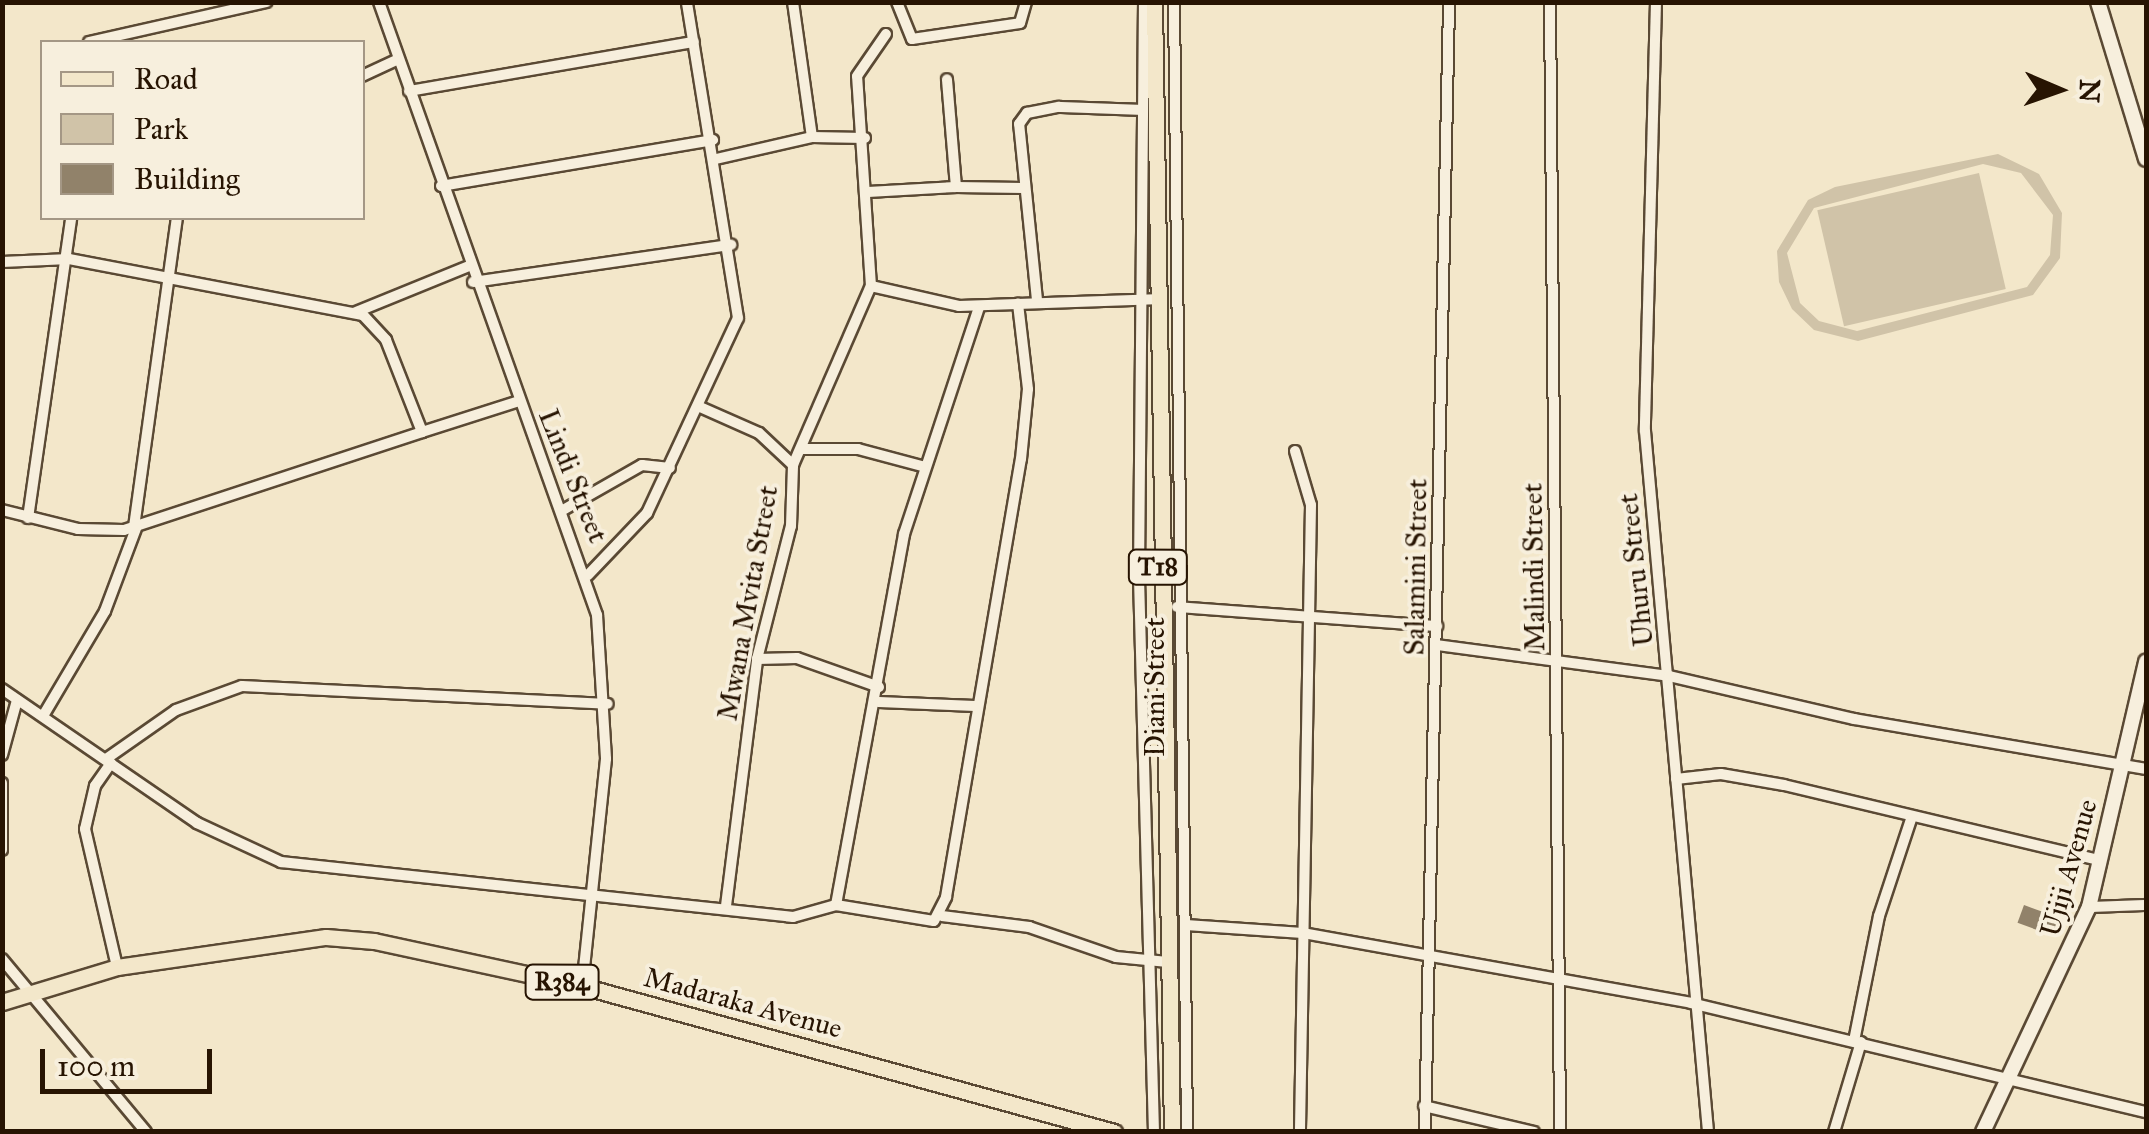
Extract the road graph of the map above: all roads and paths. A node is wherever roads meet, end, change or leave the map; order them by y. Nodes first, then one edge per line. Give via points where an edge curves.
1 (267, 2) edge
2 (378, 2) edge
3 (687, 2) edge
4 (792, 2) edge
5 (898, 2) edge
6 (1026, 2) edge
7 (1144, 2) edge
8 (1154, 2) edge
9 (1174, 2) edge
10 (1449, 2) edge
11 (1550, 2) edge
12 (1656, 2) edge
13 (2098, 2) edge
14 (886, 34) dead end
15 (97, 40) edge
16 (694, 42) junction
17 (397, 60) junction
18 (365, 75) edge
19 (947, 79) dead end
20 (409, 91) junction
21 (1138, 110) junction
22 (812, 138) junction
23 (864, 138) junction
24 (712, 140) junction
25 (716, 159) junction
26 (2146, 159) edge
27 (442, 186) junction
28 (956, 186) junction
29 (1023, 188) junction
30 (868, 192) junction
31 (71, 220) edge
32 (176, 220) edge
33 (731, 246) junction
34 (69, 259) junction
35 (2, 262) edge
36 (469, 266) junction
37 (167, 279) junction
38 (473, 282) junction
39 (871, 286) junction
40 (1138, 299) junction
41 (1155, 299) junction
42 (1036, 300) junction
43 (1018, 304) junction
44 (978, 307) junction
45 (356, 313) junction
46 (519, 401) junction
47 (700, 407) junction
48 (422, 432) junction
49 (801, 449) junction
50 (1294, 451) dead end
51 (793, 465) junction
52 (922, 466) junction
53 (670, 468) junction
54 (2, 510) edge
55 (563, 510) junction
56 (28, 518) junction
57 (136, 526) junction
58 (588, 574) junction
59 (1177, 607) junction
60 (1307, 615) junction
61 (1437, 626) junction
62 (1437, 645) junction
63 (758, 659) junction
64 (1558, 662) junction
65 (2146, 662) edge
66 (1670, 676) junction
67 (2, 688) edge
68 (879, 688) junction
69 (18, 700) junction
70 (878, 702) junction
71 (608, 704) junction
72 (976, 706) junction
73 (44, 716) junction
74 (2, 756) edge
75 (108, 761) junction
76 (2123, 765) junction
77 (2146, 769) edge
78 (1676, 779) junction
79 (2, 783) edge
80 (1912, 816) junction
81 (2, 850) edge
82 (2100, 860) junction
83 (596, 897) junction
84 (836, 905) junction
85 (2146, 905) edge
86 (726, 906) junction
87 (2089, 907) junction
88 (942, 916) junction
89 (1186, 924) junction
90 (1303, 933) junction
91 (1425, 954) junction
92 (2, 959) edge
93 (1160, 962) junction
94 (117, 967) junction
95 (1557, 978) junction
96 (582, 986) junction
97 (28, 994) junction
98 (2, 1002) edge
99 (1691, 1003) junction
100 (1857, 1042) junction
101 (2009, 1080) junction
102 (1424, 1106) junction
103 (2146, 1112) edge
104 (146, 1132) edge
105 (1114, 1132) edge
106 (1154, 1132) edge
107 (1172, 1132) edge
108 (1186, 1132) edge
109 (1300, 1132) edge
110 (1425, 1132) edge
111 (1534, 1132) edge
112 (1560, 1132) edge
113 (1708, 1132) edge
114 (1834, 1132) edge
115 (1983, 1132) edge

1 - 15 street
2 - 17 street, Lindi Street
3 - 16 street
4 - 22 street
5 - 6 street via 912,38 1020,23
7 - 21 street
8 - 41 main road, T18
9 - 59 street, Diani Street
10 - 61 street, Salamini Street
11 - 64 street, Malindi Street
12 - 66 street, Uhuru Street via 1645,431
13 - 26 main road
14 - 23 street, Mwana Mvita Street via 858,66
16 - 20 street
16 - 24 street
17 - 18 street
17 - 20 street, Lindi Street
19 - 28 street
20 - 27 street, Lindi Street
21 - 29 street via 1027,113 1017,142
21 - 40 street
22 - 23 street
22 - 25 street
23 - 30 street, Mwana Mvita Street
24 - 25 street
24 - 27 street
25 - 33 street
27 - 36 street, Lindi Street
28 - 29 street
28 - 30 street
29 - 42 street
30 - 39 street, Mwana Mvita Street
31 - 34 street
32 - 37 street
33 - 38 street
33 - 47 street via 738,318
34 - 35 street
34 - 37 street
34 - 56 street
36 - 38 street, Lindi Street
36 - 45 street
37 - 45 street
37 - 57 street
38 - 46 street, Lindi Street
39 - 44 street
39 - 49 street, Mwana Mvita Street
40 - 41 street
40 - 42 street
40 - 93 street
41 - 93 main road, T18
42 - 43 street
43 - 44 street
43 - 72 street via 1025,422
44 - 52 street
45 - 48 street via 386,340
46 - 48 street
46 - 55 street, Lindi Street
47 - 51 street via 758,432
47 - 53 street
48 - 57 street
49 - 51 street, Mwana Mvita Street
49 - 52 street via 846,447
50 - 60 street via 1311,505
51 - 63 street, Mwana Mvita Street via 791,526
52 - 68 street
53 - 55 street via 642,465
53 - 58 street via 632,536
54 - 56 street
55 - 58 street, Lindi Street
56 - 57 street via 78,529
57 - 73 street via 105,611
58 - 71 street, Lindi Street
59 - 60 street
59 - 89 street, Diani Street
60 - 61 street
60 - 90 street
61 - 62 street, Salamini Street
62 - 64 street
62 - 91 street, Salamini Street
63 - 68 street via 796,658
63 - 86 street, Mwana Mvita Street
64 - 66 street
64 - 95 street, Malindi Street
65 - 76 main road, Ujiji Avenue
66 - 76 street via 1854,719
66 - 78 street, Uhuru Street
67 - 69 street
68 - 70 street
69 - 73 street
69 - 74 street
70 - 72 street
70 - 84 street
71 - 75 street via 242,686 176,710
71 - 83 street, Lindi Street
72 - 88 street
73 - 75 street
75 - 83 street via 197,823 281,862
75 - 94 street via 94,786 85,829
76 - 77 street
76 - 82 main road, Ujiji Avenue
78 - 80 street via 1721,774
78 - 99 street, Uhuru Street
79 - 81 street
80 - 82 street
80 - 100 street via 1879,916
82 - 87 main road, Ujiji Avenue
83 - 86 street
83 - 96 street, Lindi Street
84 - 86 street via 811,917
84 - 88 street
85 - 87 street
87 - 101 main road, Ujiji Avenue
88 - 93 street via 1029,928
89 - 90 street
89 - 108 street, Diani Street
90 - 91 street
90 - 109 street
91 - 95 street
91 - 102 street, Salamini Street
92 - 97 street
93 - 106 street
93 - 107 main road, T18
94 - 96 main road, Madaraka Avenue / R384 via 326,937
94 - 97 main road, Madaraka Avenue / R384
95 - 99 street
95 - 112 street, Malindi Street
96 - 105 main road, Madaraka Avenue / R384
97 - 98 main road, Madaraka Avenue / R384
97 - 104 street
99 - 100 street
99 - 113 street, Uhuru Street
100 - 101 street
100 - 114 street
101 - 103 street
101 - 115 main road, Ujiji Avenue
102 - 110 street, Salamini Street
102 - 111 street

